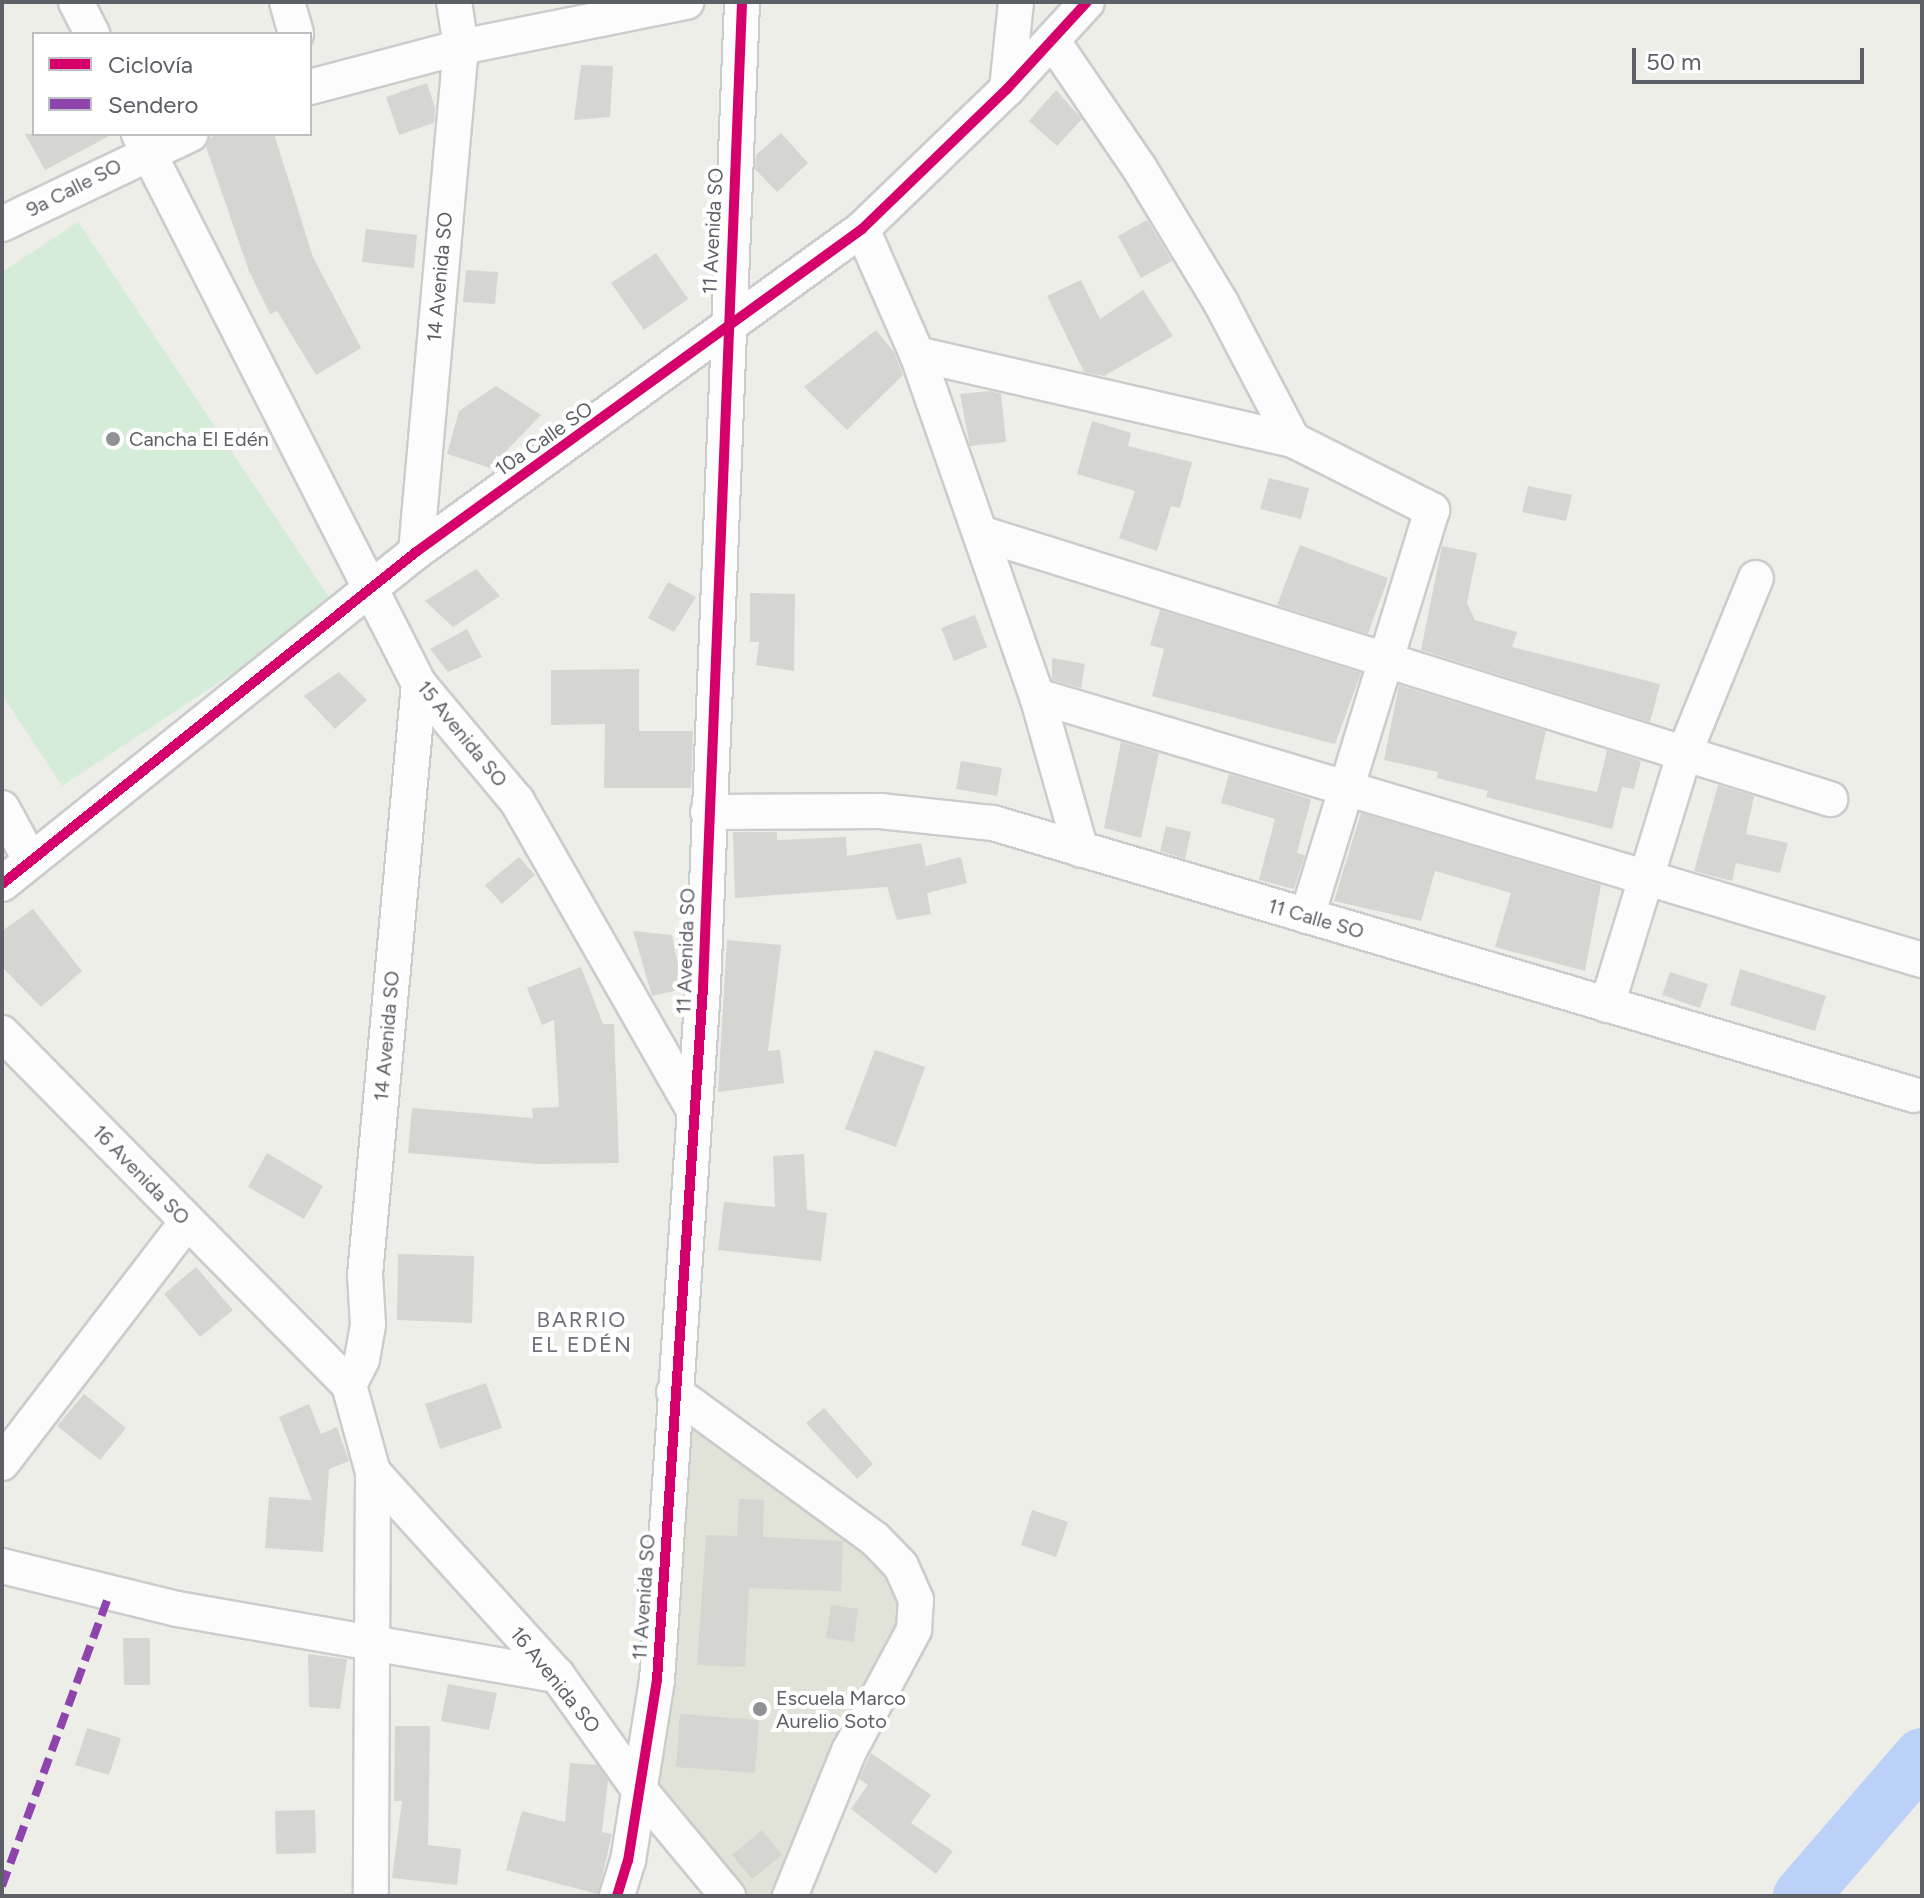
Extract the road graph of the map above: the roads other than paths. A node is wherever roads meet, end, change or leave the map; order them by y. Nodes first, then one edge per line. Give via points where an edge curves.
1 (76, 2) edge
2 (287, 2) edge
3 (454, 2) edge
4 (687, 2) edge
5 (742, 2) edge
6 (1016, 2) edge
7 (1087, 2) edge
8 (91, 32) edge
9 (295, 32) edge
10 (1052, 40) junction
11 (461, 47) junction
12 (312, 84) edge
13 (1007, 89) junction
14 (180, 136) edge
15 (143, 143) edge
16 (2, 224) edge
17 (862, 229) junction
18 (727, 331) junction
19 (917, 354) junction
20 (1293, 440) junction
21 (980, 533) junction
22 (416, 552) junction
23 (1756, 578) dead end
24 (369, 590) junction
25 (1387, 660) junction
26 (419, 684) junction
27 (1037, 696) junction
28 (1684, 754) junction
29 (1348, 789) junction
30 (1830, 799) dead end
31 (2, 808) edge
32 (708, 812) junction
33 (1081, 850) junction
34 (31, 861) junction
35 (1643, 877) junction
36 (2, 884) edge
37 (1307, 916) junction
38 (1922, 960) edge
39 (1607, 1005) junction
40 (2, 1033) edge
41 (1914, 1095) dead end
42 (694, 1110) junction
43 (187, 1222) junction
44 (349, 1385) junction
45 (674, 1392) junction
46 (2, 1463) edge
47 (373, 1472) junction
48 (2, 1566) edge
49 (369, 1643) junction
50 (557, 1675) junction
51 (638, 1788) junction
52 (371, 1896) edge
53 (617, 1896) edge
54 (728, 1896) edge
55 (790, 1896) edge

1 - 8 street
2 - 9 street
3 - 11 street, 14 Avenida SO
4 - 11 street
5 - 18 street, 11 Avenida SO
6 - 13 street
7 - 10 street, 10a Calle SO
10 - 13 street, 10a Calle SO
10 - 20 street via 1213,289
11 - 12 street
11 - 22 street, 14 Avenida SO
13 - 17 street, 10a Calle SO
14 - 15 street, 9a Calle SO
15 - 16 street, 9a Calle SO
15 - 24 street, 15 Avenida SO
17 - 18 street, 10a Calle SO
17 - 19 street
18 - 22 street, 10a Calle SO
18 - 32 street, 11 Avenida SO
19 - 20 street
19 - 21 street
20 - 25 street via 1432,510
21 - 25 street
21 - 27 street
22 - 24 street, 10a Calle SO
23 - 28 street
24 - 26 street, 15 Avenida SO
24 - 34 street, 10a Calle SO
25 - 28 street
25 - 29 street
26 - 42 street, 15 Avenida SO via 517,801
26 - 44 street, 14 Avenida SO via 365,1275 368,1325 362,1359
27 - 29 street
27 - 33 street
28 - 30 street
28 - 35 street
29 - 35 street
29 - 37 street
31 - 34 street
32 - 33 street, 11 Calle SO via 894,812 993,823
32 - 42 street, 11 Avenida SO
33 - 37 street, 11 Calle SO
34 - 36 street, 10a Calle SO
35 - 38 street
35 - 39 street
37 - 39 street, 11 Calle SO
39 - 41 street, 11 Calle SO
40 - 43 street, 16 Avenida SO
42 - 45 street, 11 Avenida SO
43 - 44 street, 16 Avenida SO
43 - 46 street
44 - 47 street
45 - 51 street, 11 Avenida SO via 657,1680
45 - 55 street via 875,1539 901,1566 916,1600 914,1630 849,1751
47 - 49 street
47 - 50 street, 16 Avenida SO
48 - 49 street via 177,1609
49 - 50 street
49 - 52 street
50 - 51 street, 16 Avenida SO
51 - 53 street, 11 Avenida SO via 628,1861
51 - 54 street, 16 Avenida SO

